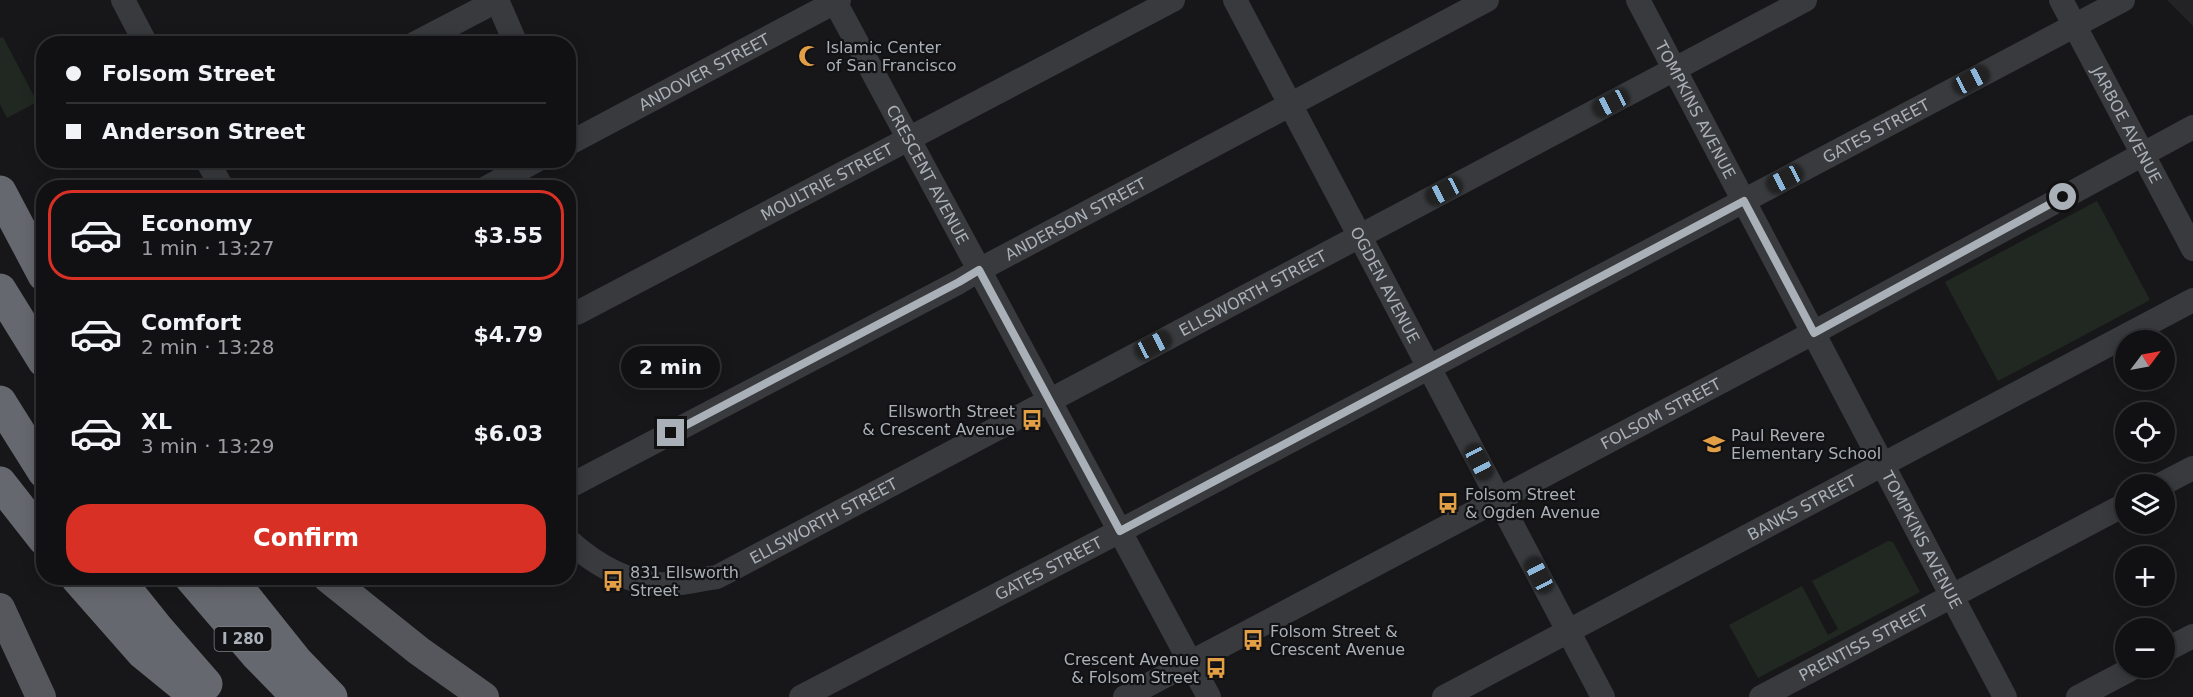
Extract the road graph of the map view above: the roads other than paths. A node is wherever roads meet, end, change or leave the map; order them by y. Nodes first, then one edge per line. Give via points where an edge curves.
1 (123, 0) edge
2 (497, 0) edge
3 (1173, 0) edge
4 (1235, 0) edge
5 (1487, 0) edge
6 (1638, 0) edge
7 (1805, 0) edge
8 (2061, 0) edge
9 (2123, 0) edge
10 (836, 1) edge
11 (2074, 26) junction
12 (142, 36) edge
13 (429, 36) edge
14 (513, 36) edge
15 (1674, 69) junction
16 (1291, 105) junction
17 (2193, 126) edge
18 (576, 134) edge
19 (909, 139) junction
20 (2143, 153) junction
21 (522, 168) edge
22 (501, 180) edge
23 (0, 184) edge
24 (0, 192) edge
25 (1744, 201) junction
26 (1360, 236) junction
27 (36, 242) edge
28 (2193, 249) edge
29 (36, 260) edge
30 (979, 270) junction
31 (0, 290) edge
32 (2193, 300) edge
33 (577, 314) dead end
34 (1814, 333) junction
35 (36, 348) edge
36 (1429, 367) junction
37 (1049, 400) junction
38 (0, 402) edge
39 (36, 459) edge
40 (1883, 464) junction
41 (2193, 468) edge
42 (2175, 477) edge
43 (0, 483) edge
44 (576, 483) edge
45 (1499, 500) junction
46 (2115, 510) edge
47 (36, 529) edge
48 (1120, 531) junction
49 (576, 548) edge
50 (83, 585) edge
51 (123, 585) edge
52 (197, 585) edge
53 (236, 585) edge
54 (337, 585) edge
55 (1952, 596) junction
56 (0, 608) edge
57 (1568, 631) junction
58 (2193, 636) edge
59 (2175, 645) edge
60 (1191, 663) junction
61 (2115, 677) edge
62 (41, 697) edge
63 (197, 697) edge
64 (218, 697) edge
65 (298, 697) edge
66 (332, 697) edge
67 (484, 697) edge
68 (801, 697) edge
69 (1125, 697) edge
70 (1209, 697) edge
71 (1444, 697) edge
72 (1603, 697) edge
73 (1761, 697) edge
74 (2005, 697) edge
75 (2078, 697) edge

1 - 12 street
2 - 13 street
2 - 14 street
3 - 19 street, MOULTRIE STREET
4 - 16 street, OGDEN AVENUE
5 - 16 street, ANDERSON STREET
6 - 15 street, TOMPKINS AVENUE
7 - 15 street, ELLSWORTH STREET
8 - 11 street, JARBOE AVENUE
9 - 11 street, GATES STREET
10 - 18 street, ANDOVER STREET
10 - 19 street, CRESCENT AVENUE
11 - 20 street, JARBOE AVENUE
11 - 25 street, GATES STREET
15 - 25 street, TOMPKINS AVENUE
15 - 26 street, ELLSWORTH STREET
16 - 26 street, OGDEN AVENUE
16 - 30 street, ANDERSON STREET
17 - 20 street, FOLSOM STREET
19 - 30 street, CRESCENT AVENUE
19 - 33 street, MOULTRIE STREET
20 - 28 street, JARBOE AVENUE
20 - 34 street, FOLSOM STREET
21 - 22 street
23 - 27 main road
24 - 29 highway
25 - 34 street, TOMPKINS AVENUE
25 - 36 street, GATES STREET
26 - 36 street, OGDEN AVENUE
26 - 37 street, ELLSWORTH STREET
30 - 37 street, CRESCENT AVENUE
30 - 44 street, ANDERSON STREET
31 - 35 highway
32 - 40 street, BANKS STREET
34 - 40 street, TOMPKINS AVENUE
34 - 45 street, FOLSOM STREET
36 - 45 street, OGDEN AVENUE
36 - 48 street, GATES STREET
37 - 48 street, CRESCENT AVENUE
37 - 49 street, ELLSWORTH STREET via 717,576 669,584 632,580 586,557
38 - 39 highway
40 - 55 street, TOMPKINS AVENUE
40 - 57 street, BANKS STREET
41 - 42 street
43 - 47 highway
45 - 57 street, OGDEN AVENUE
45 - 60 street, FOLSOM STREET
46 - 55 street, PRENTISS STREET
48 - 60 street, CRESCENT AVENUE
48 - 68 street, GATES STREET
50 - 63 highway via 143,653
51 - 64 highway
52 - 65 highway, I 280
53 - 66 highway via 297,662
54 - 67 main road
55 - 73 street, PRENTISS STREET
55 - 74 street, TOMPKINS AVENUE
56 - 62 main road
57 - 71 street, BANKS STREET
57 - 72 street, OGDEN AVENUE
58 - 59 street
60 - 69 street, FOLSOM STREET
60 - 70 street, CRESCENT AVENUE
61 - 75 street

